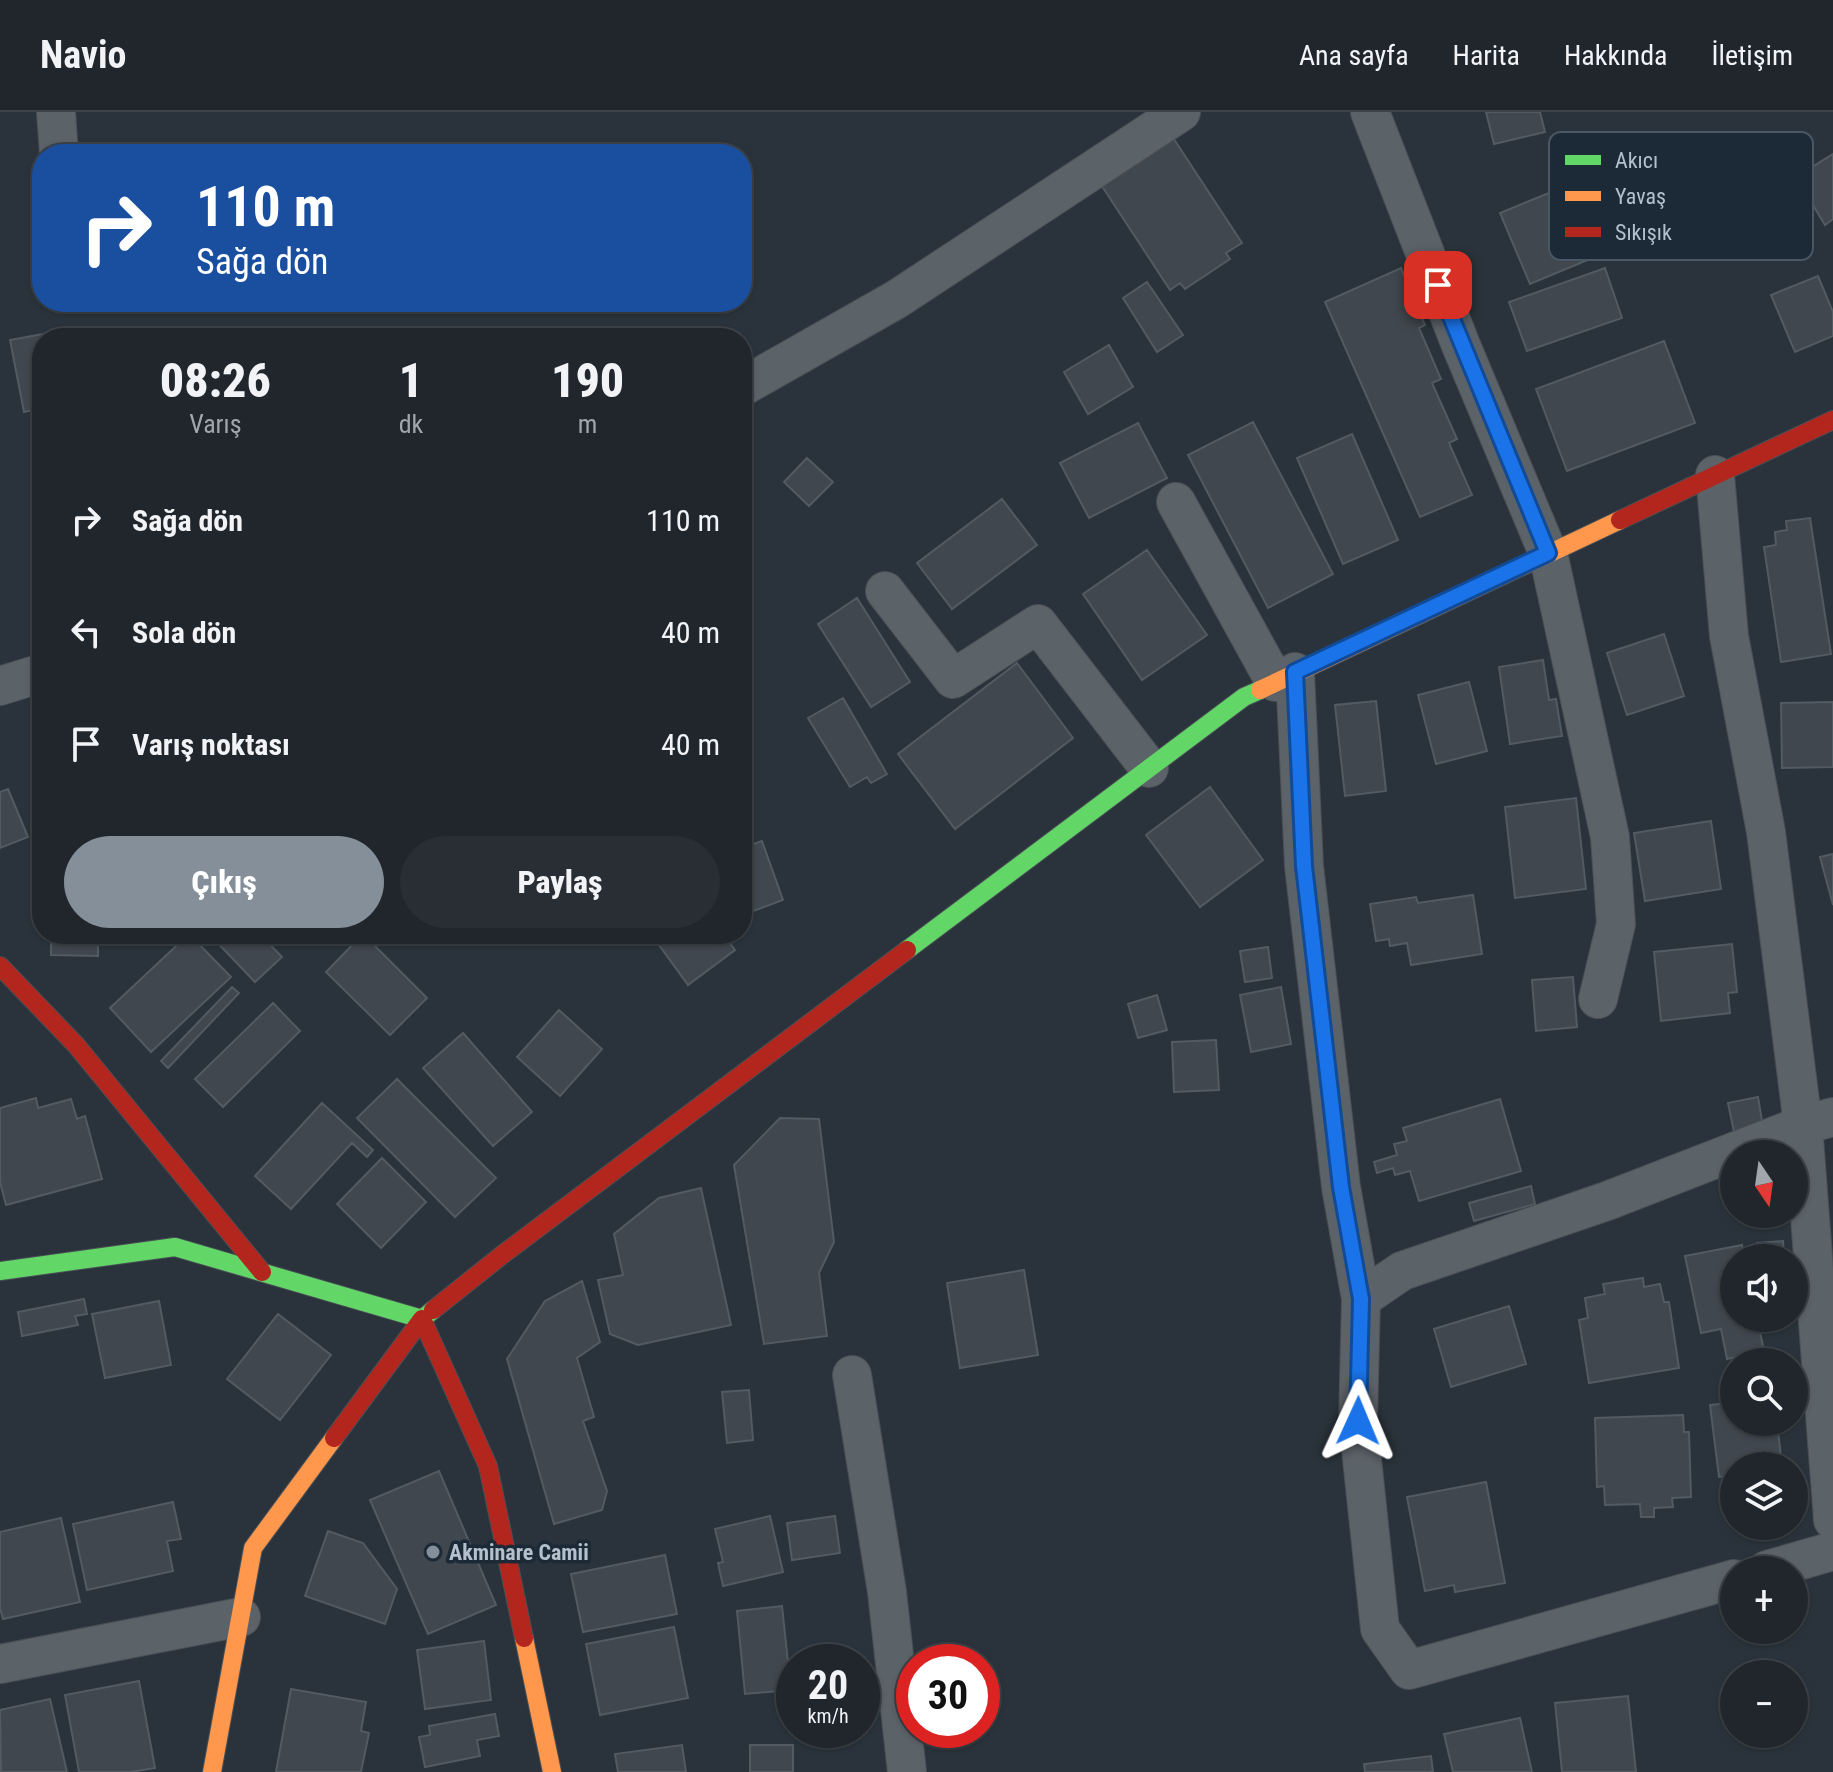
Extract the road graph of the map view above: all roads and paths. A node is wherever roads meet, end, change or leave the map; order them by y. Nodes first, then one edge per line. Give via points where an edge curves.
1 (56, 112) edge
2 (1181, 112) edge
3 (1370, 112) edge
4 (58, 144) edge
5 (752, 381) edge
6 (1833, 420) edge
7 (1715, 475) junction
8 (1176, 502) dead end
9 (1548, 553) junction
10 (885, 591) dead end
11 (32, 676) edge
12 (1285, 677) junction
13 (0, 686) edge
14 (1149, 768) junction
15 (0, 966) edge
16 (1598, 999) dead end
17 (1818, 1121) edge
18 (0, 1271) edge
19 (262, 1272) junction
20 (1361, 1299) junction
21 (422, 1319) junction
22 (852, 1375) dead end
23 (1833, 1520) edge
24 (1833, 1551) edge
25 (1808, 1558) edge
26 (1720, 1583) edge
27 (241, 1617) junction
28 (0, 1664) edge
29 (212, 1772) edge
30 (552, 1772) edge
31 (907, 1772) edge

1 - 4 street
2 - 5 street via 897,299
3 - 9 street
6 - 7 main road
7 - 9 main road
7 - 17 street via 1729,636
8 - 12 street
9 - 12 main road
9 - 16 street via 1610,837 1616,924
10 - 14 street via 953,679 1038,624
11 - 13 street
12 - 14 main road via 1244,697
12 - 20 street via 1341,1187
14 - 21 main road
15 - 19 main road via 76,1045
17 - 20 street via 1402,1271
17 - 23 street
18 - 19 main road via 175,1247
19 - 21 main road
20 - 26 street via 1358,1421 1380,1629 1409,1670
21 - 27 main road via 253,1548
21 - 30 main road via 488,1466
22 - 31 street via 887,1592
24 - 25 street
27 - 28 street
27 - 29 main road

